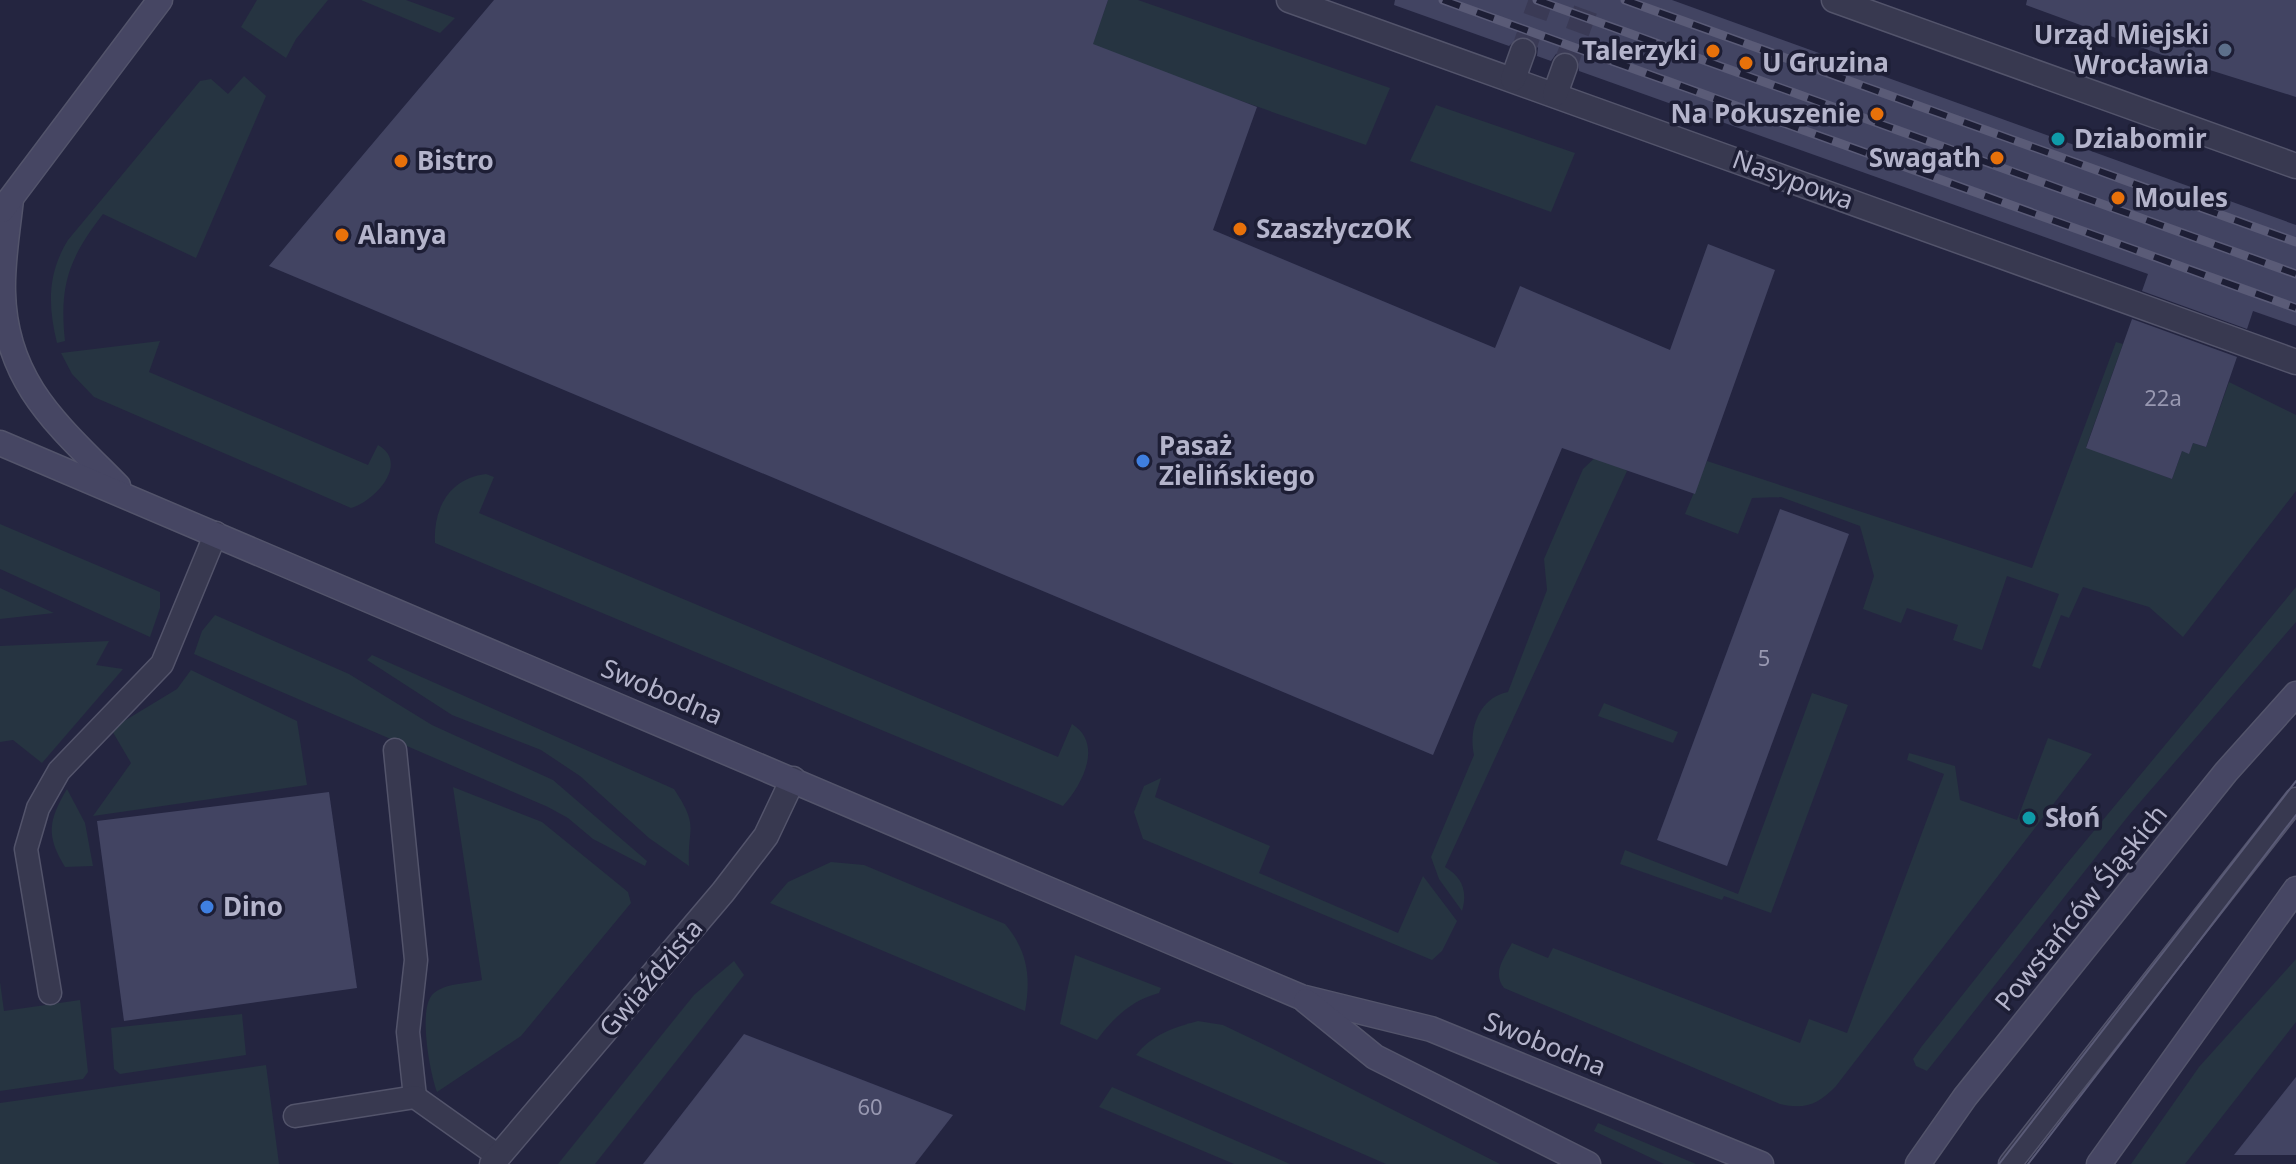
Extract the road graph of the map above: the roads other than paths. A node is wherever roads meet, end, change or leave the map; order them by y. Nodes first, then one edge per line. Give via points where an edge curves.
1 (160, 0) edge
2 (1289, 0) edge
3 (1834, 0) edge
4 (1523, 51) tunnel mouth
5 (1565, 66) tunnel mouth
6 (1513, 79) junction
7 (1555, 94) junction
8 (2296, 166) edge
9 (5, 206) edge
10 (2296, 362) edge
11 (0, 443) edge
12 (129, 497) junction
13 (216, 533) junction
14 (2296, 694) edge
15 (395, 750) dead end
16 (793, 779) junction
17 (2296, 799) edge
18 (2296, 889) edge
19 (50, 993) dead end
20 (1301, 997) junction
21 (415, 1097) junction
22 (295, 1116) dead end
23 (495, 1160) edge
24 (1588, 1164) edge
25 (1761, 1164) edge
26 (1918, 1164) edge
27 (2010, 1164) edge
28 (2099, 1164) edge

1 - 9 street
2 - 6 street, Nasypowa
3 - 8 street
4 - 6 street
5 - 7 street
6 - 7 street, Nasypowa
7 - 10 street, Nasypowa
9 - 12 street via 3,292 15,364 43,411
11 - 12 street, Swobodna
12 - 13 street, Swobodna
13 - 16 street, Swobodna
13 - 19 lane via 162,664 59,771 38,808 26,849
14 - 26 street, Powstańców Śląskich via 2226,772 1965,1097
15 - 21 lane via 416,960 408,1032
16 - 20 street, Swobodna
16 - 23 street, Gwiaździsta via 766,836 723,892
17 - 27 lane
18 - 28 street
20 - 24 street, Swobodna via 1375,1057
20 - 25 street, Swobodna via 1431,1029
21 - 22 lane
21 - 23 lane

